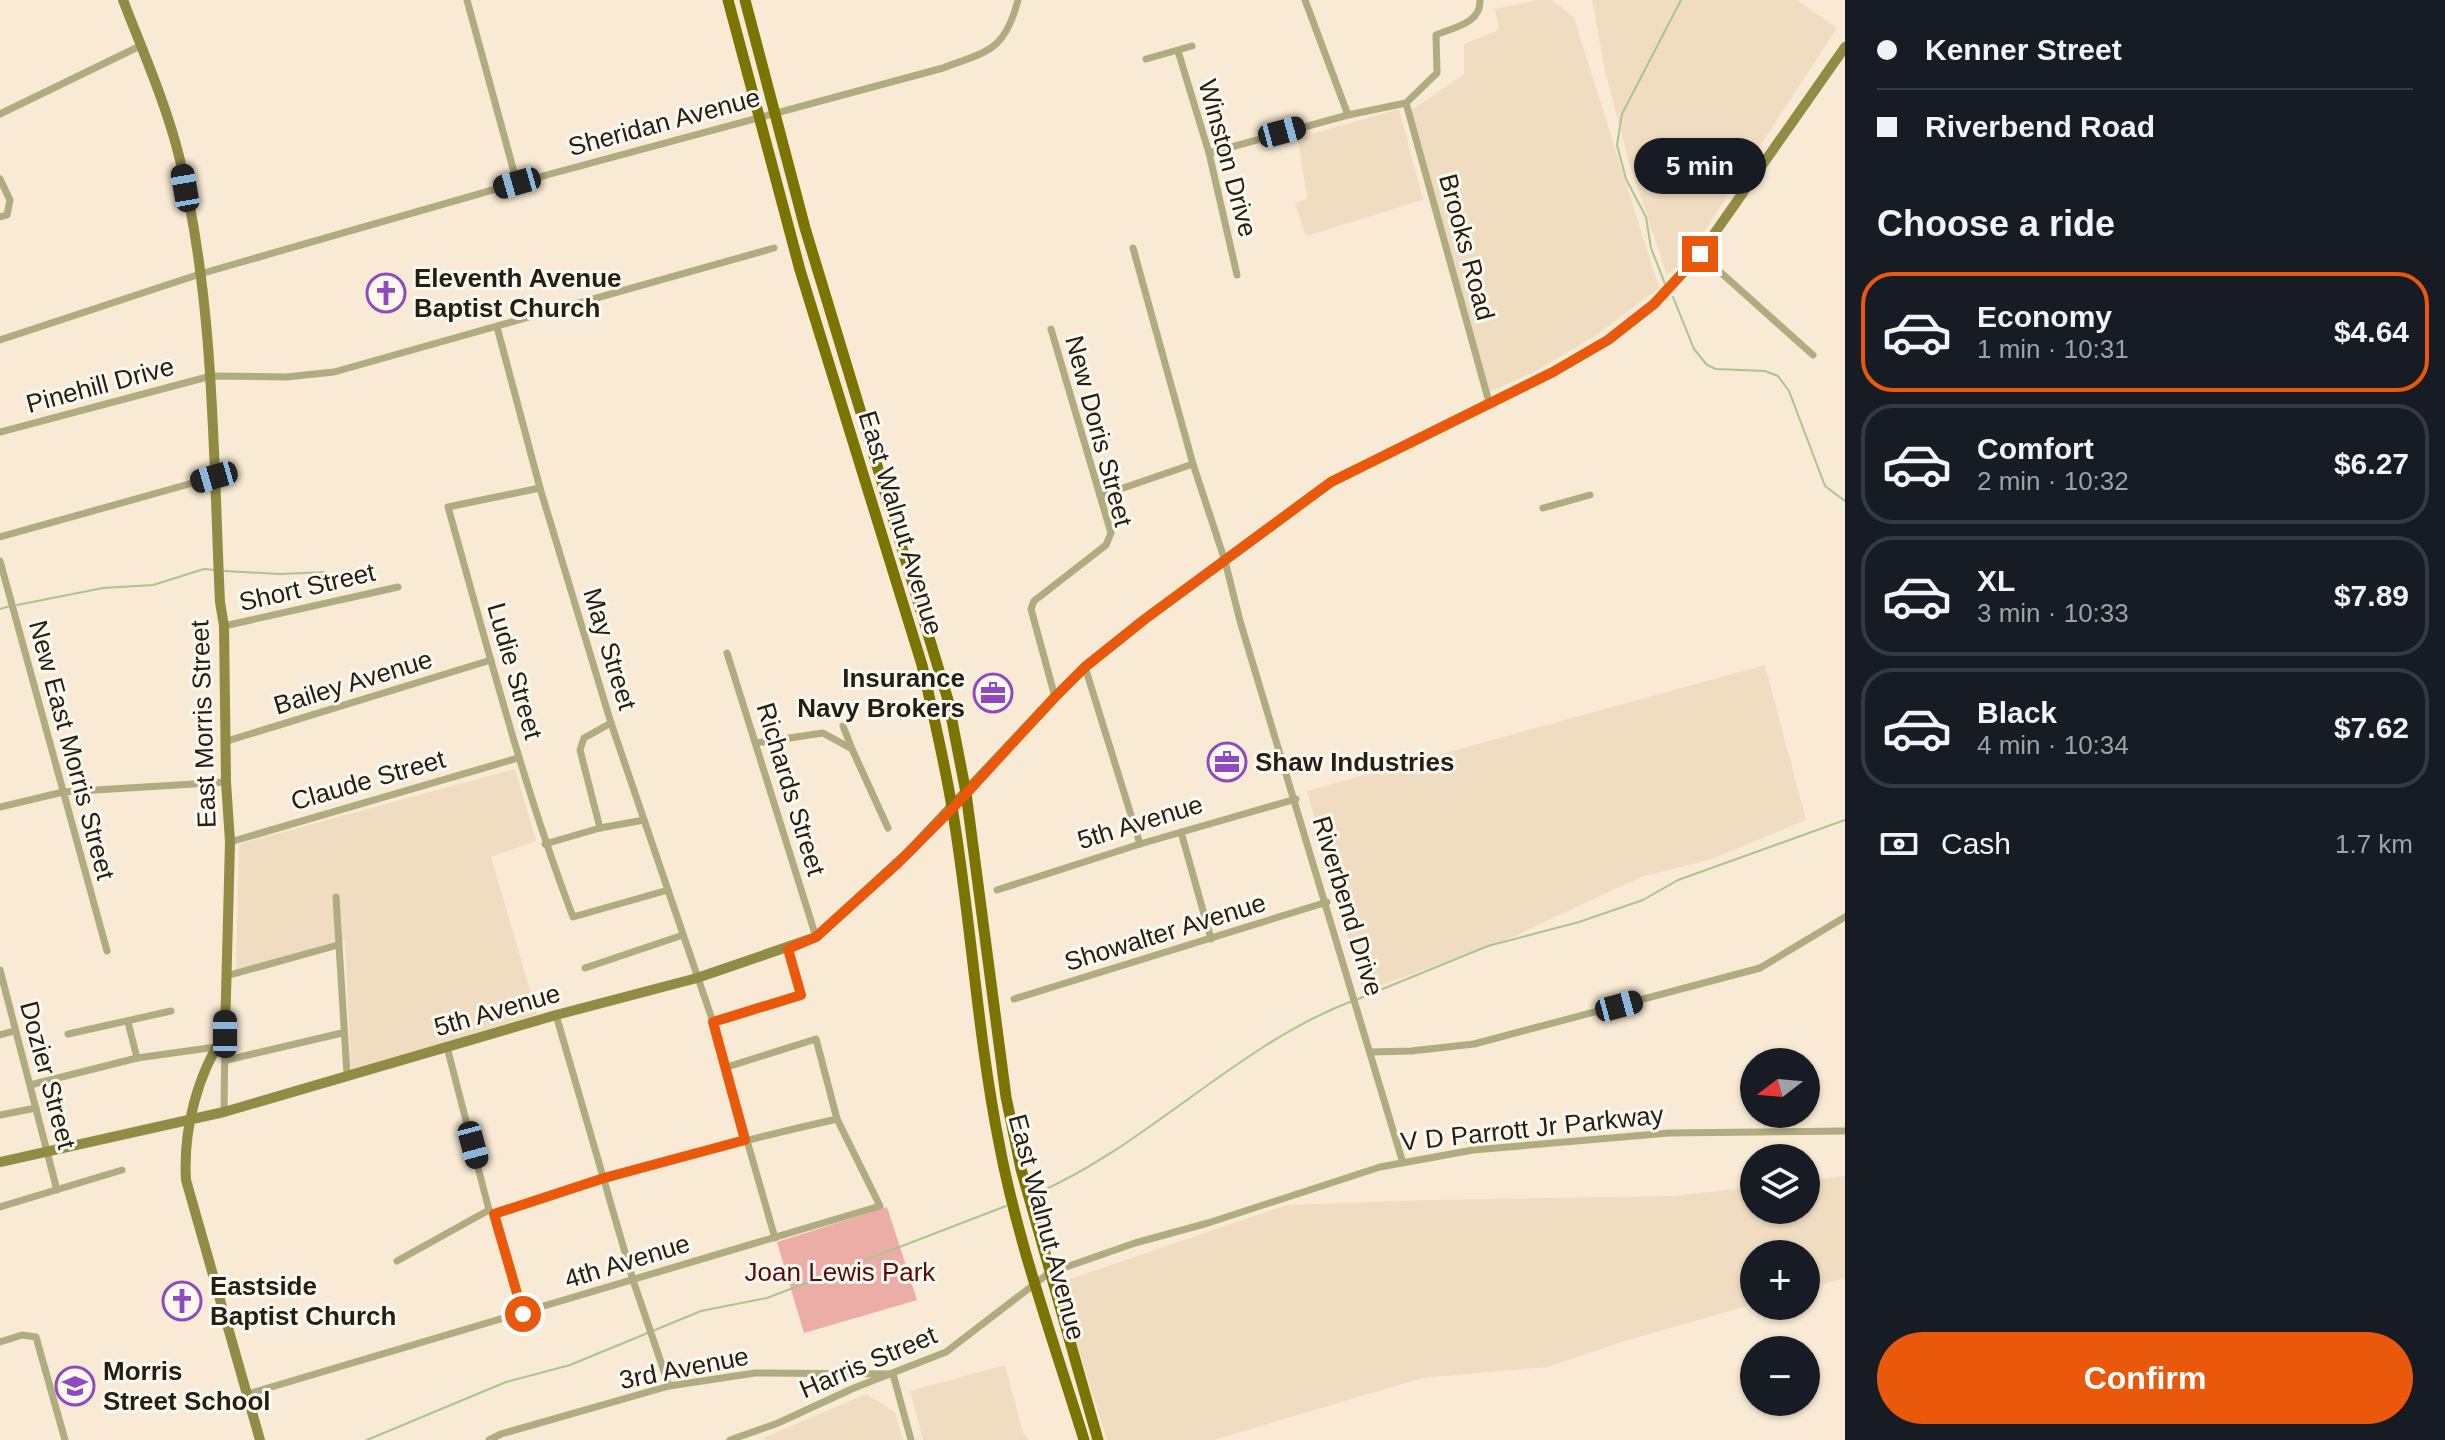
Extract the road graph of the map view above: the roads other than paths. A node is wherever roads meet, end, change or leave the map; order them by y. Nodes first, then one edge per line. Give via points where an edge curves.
1 (123, 0) edge
2 (467, 0) edge
3 (728, 0) edge
4 (745, 0) edge
5 (1018, 0) edge
6 (1305, 0) edge
7 (1480, 0) edge
8 (140, 46) junction
9 (1192, 46) dead end
10 (1845, 49) edge
11 (1178, 51) junction
12 (1146, 59) dead end
13 (1406, 103) junction
14 (775, 112) junction
15 (0, 114) edge
16 (1348, 115) junction
17 (759, 116) junction
18 (1209, 153) junction
19 (0, 179) edge
20 (517, 183) junction
21 (0, 217) edge
22 (774, 248) dead end
23 (1133, 248) dead end
24 (1700, 254) junction
25 (200, 274) junction
26 (1237, 275) dead end
27 (497, 327) junction
28 (1051, 329) dead end
29 (0, 340) edge
30 (1813, 355) dead end
31 (211, 376) junction
32 (849, 376) junction
33 (833, 380) junction
34 (1489, 402) junction
35 (0, 432) edge
36 (1193, 464) junction
37 (214, 477) junction
38 (540, 488) junction
39 (1590, 495) dead end
40 (1100, 496) junction
41 (1543, 508) dead end
42 (0, 537) edge
43 (0, 561) edge
44 (1225, 561) junction
45 (398, 587) dead end
46 (224, 626) junction
47 (727, 653) dead end
48 (491, 660) junction
49 (1085, 667) junction
50 (1055, 697) junction
51 (611, 723) junction
52 (843, 726) junction
53 (823, 733) junction
54 (836, 740) junction
55 (227, 741) junction
56 (756, 743) junction
57 (852, 749) junction
58 (518, 758) junction
59 (226, 782) junction
60 (63, 792) junction
61 (966, 793) junction
62 (1296, 799) junction
63 (0, 807) edge
64 (952, 809) junction
65 (644, 820) junction
66 (600, 828) junction
67 (888, 828) dead end
68 (1181, 832) junction
69 (230, 842) junction
70 (545, 844) junction
71 (1140, 844) junction
72 (668, 890) junction
73 (997, 890) dead end
74 (336, 897) dead end
75 (1327, 902) junction
76 (1845, 917) edge
77 (683, 935) junction
78 (816, 937) junction
79 (1211, 939) junction
80 (338, 945) junction
81 (788, 949) junction
82 (107, 951) dead end
83 (585, 968) dead end
84 (0, 970) edge
85 (226, 976) junction
86 (697, 978) junction
87 (1014, 999) dead end
88 (171, 1011) dead end
89 (556, 1015) junction
90 (128, 1022) junction
91 (713, 1022) junction
92 (14, 1031) junction
93 (342, 1033) junction
94 (68, 1034) dead end
95 (225, 1034) junction
96 (0, 1035) edge
97 (216, 1047) junction
98 (447, 1047) junction
99 (1371, 1052) junction
100 (137, 1058) junction
101 (227, 1060) junction
102 (727, 1067) junction
103 (347, 1074) junction
104 (30, 1085) junction
105 (36, 1108) junction
106 (224, 1112) junction
107 (0, 1115) edge
108 (837, 1119) junction
109 (189, 1120) junction
110 (1845, 1131) edge
111 (745, 1140) junction
112 (47, 1152) junction
113 (1402, 1160) junction
114 (0, 1162) edge
115 (122, 1170) dead end
116 (604, 1178) junction
117 (57, 1190) junction
118 (0, 1207) edge
119 (492, 1212) junction
120 (775, 1238) junction
121 (397, 1261) dead end
122 (1049, 1273) junction
123 (633, 1280) junction
124 (1036, 1283) junction
125 (523, 1314) junction
126 (0, 1342) edge
127 (893, 1374) junction
128 (669, 1386) junction
129 (248, 1394) junction
130 (65, 1440) edge
131 (260, 1440) edge
132 (489, 1440) edge
133 (730, 1440) edge
134 (911, 1440) edge
135 (1084, 1440) edge
136 (1098, 1440) edge

1 - 8 street, East Morris Street
2 - 20 street
3 - 17 main road, East Walnut Avenue
4 - 14 main road, East Walnut Avenue
5 - 14 street, Sheridan Avenue via 1011,28 991,49 932,71
6 - 16 street
7 - 13 street via 1475,19 1436,35 1437,73
8 - 15 street
8 - 25 street, East Morris Street via 180,159
9 - 11 street
10 - 24 street, 5th Avenue
11 - 12 street
11 - 18 street, Winston Drive
13 - 16 street
13 - 34 street, Brooks Road
14 - 17 street, Sheridan Avenue
14 - 32 main road, East Walnut Avenue
16 - 18 street
17 - 20 street, Sheridan Avenue
17 - 33 main road, East Walnut Avenue
18 - 26 street, Winston Drive
19 - 21 street via 10,200 7,215
20 - 25 street, Sheridan Avenue
22 - 27 street, Pinehill Drive
23 - 36 street, Riverbend Drive
24 - 30 street
24 - 34 street, 5th Avenue via 1654,304 1608,340
25 - 29 street, Sheridan Avenue
25 - 31 street, East Morris Street
27 - 31 street, Pinehill Drive via 334,372
27 - 38 street, May Street
28 - 40 street, New Doris Street
31 - 35 street, Pinehill Drive
31 - 37 street, East Morris Street
32 - 33 main road
32 - 61 main road, East Walnut Avenue via 948,700
33 - 64 main road, East Walnut Avenue via 922,665
34 - 44 street, 5th Avenue via 1331,482
36 - 40 street
36 - 44 street, Riverbend Drive
37 - 42 street
37 - 46 street, East Morris Street
38 - 48 street, Ludie Street via 448,507
38 - 51 street, May Street
39 - 41 street
40 - 50 street, New Doris Street via 1110,540 1034,601 1031,609
43 - 60 street, New East Morris Street
44 - 49 street, 5th Avenue
44 - 62 street, Riverbend Drive
45 - 46 street, Short Street
46 - 55 street, East Morris Street
47 - 56 street, Richards Street
48 - 55 street, Bailey Avenue
48 - 58 street, Ludie Street
49 - 50 street, 5th Avenue
49 - 71 street
50 - 61 street, 5th Avenue
51 - 65 street, May Street
51 - 66 street via 584,738 580,750
52 - 53 street
52 - 54 street
52 - 57 street
53 - 54 street
53 - 56 street
54 - 57 street
55 - 59 street, East Morris Street
56 - 78 street, Richards Street
57 - 67 street
58 - 69 street, Claude Street
58 - 70 street, Ludie Street
59 - 60 street
59 - 69 street, East Morris Street
60 - 63 street
60 - 82 street, New East Morris Street
61 - 64 street, 5th Avenue
61 - 122 main road, East Walnut Avenue via 1006,1097
62 - 68 street, 5th Avenue
62 - 75 street, Riverbend Drive
64 - 78 street, 5th Avenue
64 - 124 main road, East Walnut Avenue via 992,1108
65 - 66 street
65 - 72 street, May Street
66 - 70 street
68 - 71 street, 5th Avenue
68 - 79 street
69 - 85 street, East Morris Street
70 - 72 street, Ludie Street via 573,917
71 - 73 street, 5th Avenue
72 - 77 street, May Street
74 - 80 street
75 - 79 street, Showalter Avenue
75 - 99 street, Riverbend Drive
76 - 99 street via 1760,968 1474,1044
77 - 83 street
77 - 86 street, May Street
78 - 81 street, 5th Avenue
79 - 87 street, Showalter Avenue
80 - 85 street
80 - 93 street
81 - 86 street, 5th Avenue
81 - 91 street via 801,995
84 - 92 street, Dozier Street
85 - 95 street, East Morris Street
86 - 89 street, 5th Avenue
86 - 91 street, May Street
88 - 90 street
89 - 98 street, 5th Avenue
89 - 116 street
90 - 94 street
90 - 100 street
91 - 102 street, May Street
92 - 96 street
92 - 104 street, Dozier Street
93 - 101 street
93 - 103 street
95 - 97 street
95 - 101 street
97 - 100 street
97 - 109 street
98 - 103 street, 5th Avenue
98 - 119 street
99 - 113 street, Riverbend Drive
100 - 104 street
101 - 106 street
102 - 108 street via 816,1039
102 - 111 street, May Street
103 - 106 street, 5th Avenue
104 - 105 street, Dozier Street
105 - 107 street
105 - 112 street, Dozier Street
106 - 109 street, 5th Avenue
108 - 111 street
108 - 120 street, 4th Avenue via 880,1206
109 - 112 street, 5th Avenue
109 - 129 street via 186,1180
110 - 113 street, V D Parrott Jr Parkway via 1669,1133
111 - 116 street
111 - 120 street, May Street
112 - 114 street, 5th Avenue
112 - 117 street, Dozier Street
113 - 122 street, V D Parrott Jr Parkway
115 - 117 street
116 - 119 street
116 - 123 street
117 - 118 street
119 - 121 street
119 - 125 street
120 - 123 street, 4th Avenue
122 - 124 street, Harris Street
122 - 136 main road, East Walnut Avenue
123 - 125 street, 4th Avenue
123 - 128 street
124 - 127 street, Harris Street via 946,1352
124 - 135 main road, East Walnut Avenue
125 - 129 street, 4th Avenue
126 - 130 street via 36,1337
127 - 128 street, 3rd Avenue via 755,1373
127 - 133 street, Harris Street
127 - 134 street
128 - 132 street, 3rd Avenue
129 - 131 street

